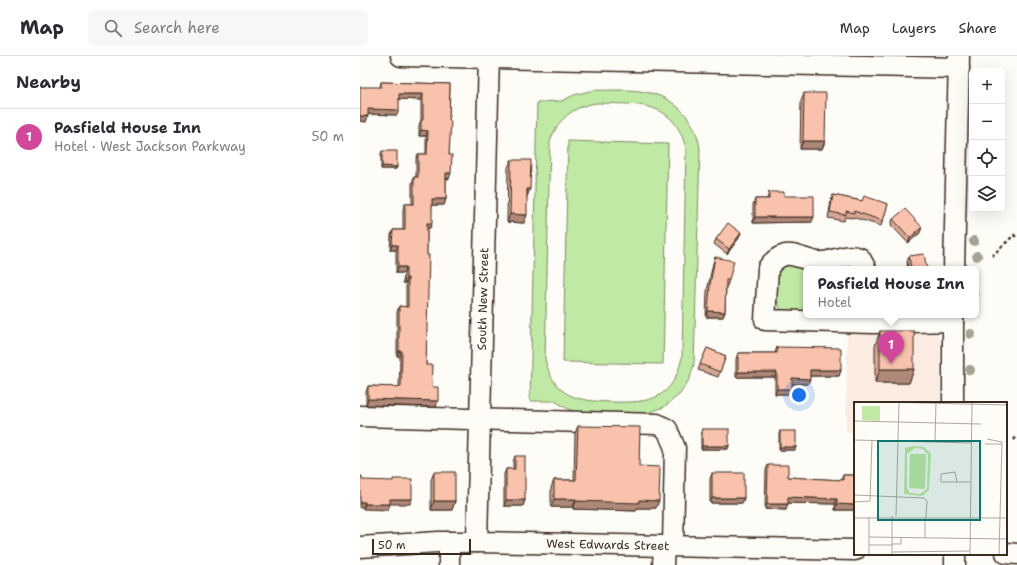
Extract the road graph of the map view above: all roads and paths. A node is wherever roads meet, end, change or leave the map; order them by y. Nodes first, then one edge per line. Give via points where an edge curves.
1 (401, 56) edge
2 (488, 57) edge
3 (730, 60) edge
4 (959, 62) edge
5 (1017, 238) edge
6 (992, 256) dead end
7 (864, 266) edge
8 (954, 266) edge
9 (953, 318) edge
10 (873, 319) edge
11 (954, 402) edge
12 (360, 416) edge
13 (480, 419) junction
14 (1017, 436) edge
15 (1014, 440) dead end
16 (449, 542) junction
17 (477, 542) junction
18 (360, 546) edge
19 (668, 546) junction
20 (854, 550) edge
21 (1007, 553) edge
22 (1017, 554) edge
23 (449, 565) edge
24 (663, 565) edge

1 - 2 street
2 - 3 street
2 - 13 street, South New Street
3 - 4 street
4 - 8 street
5 - 6 path via 1014,235
7 - 10 street via 860,258 854,255 820,262 792,254 784,255 772,262 768,268 765,320
9 - 10 street
9 - 11 street
12 - 13 street
13 - 17 street, South New Street
13 - 19 street via 657,424 667,429 674,448
14 - 15 path
16 - 17 street, West Edwards Street
16 - 18 street, West Edwards Street
16 - 23 street
17 - 19 street, West Edwards Street
19 - 20 street, West Edwards Street
19 - 24 street
21 - 22 street

